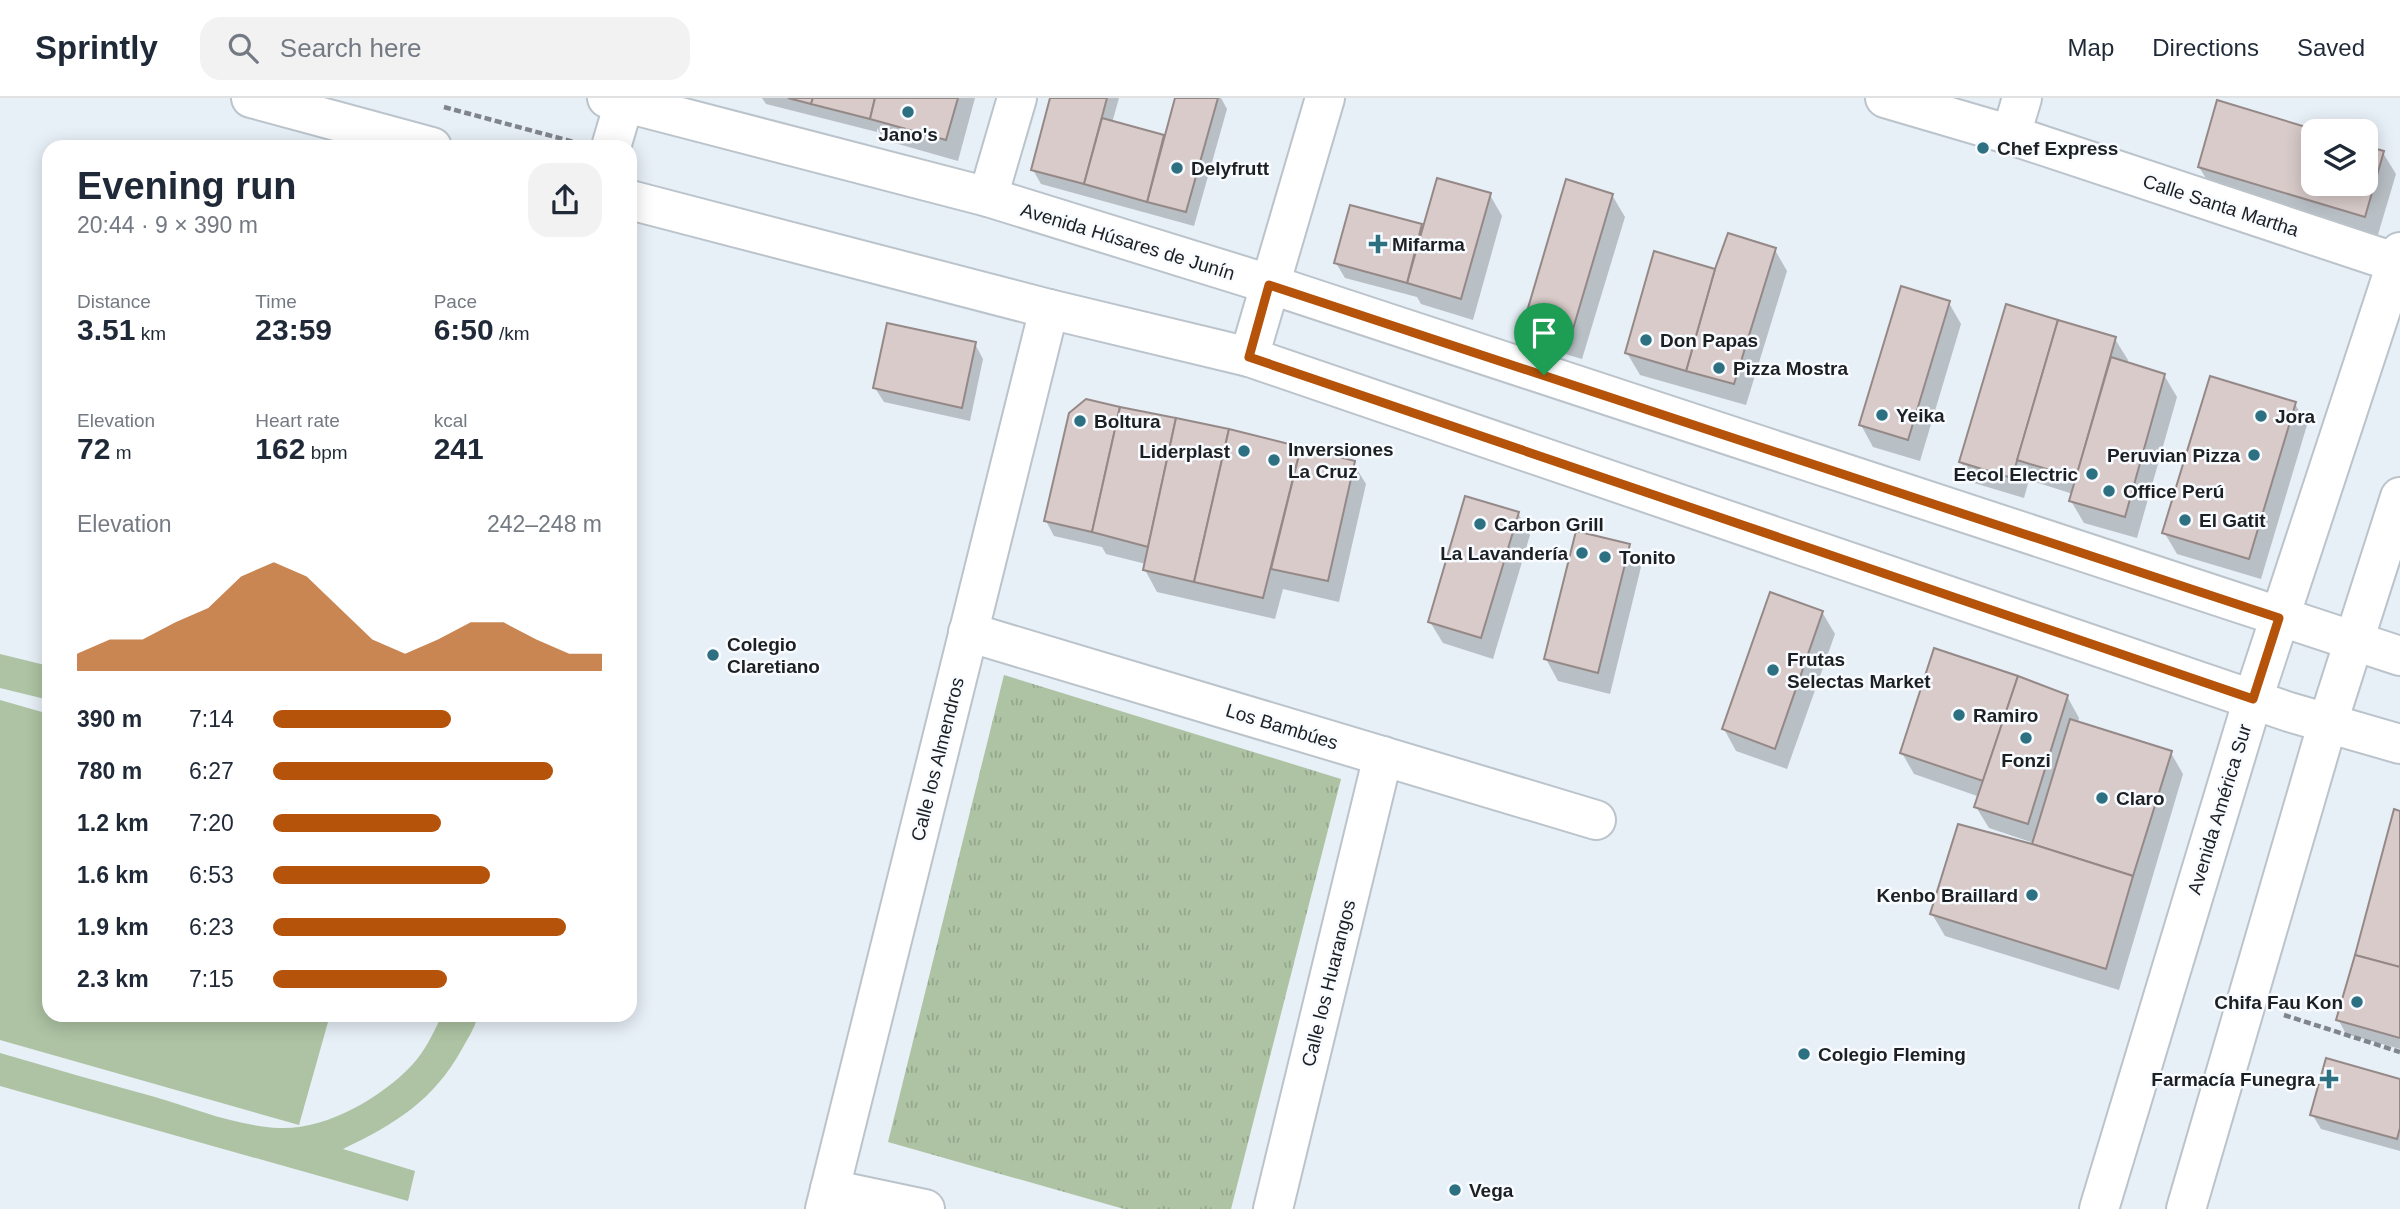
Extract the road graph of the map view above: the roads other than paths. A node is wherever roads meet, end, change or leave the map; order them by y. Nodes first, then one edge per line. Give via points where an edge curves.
1 (251, 98) edge
2 (1017, 98) edge
3 (1325, 98) edge
4 (1885, 98) edge
5 (2022, 98) edge
6 (615, 100) edge
7 (2011, 135) junction
8 (406, 140) edge
9 (597, 140) edge
10 (988, 197) junction
11 (637, 202) edge
12 (2398, 257) edge
13 (1269, 285) junction
14 (1049, 309) junction
15 (1249, 357) junction
16 (2400, 497) edge
17 (2279, 618) junction
18 (968, 632) junction
19 (2353, 641) junction
20 (2400, 656) edge
21 (2253, 699) junction
22 (2328, 722) junction
23 (2400, 744) edge
24 (1383, 756) junction
25 (1596, 820) dead end
26 (827, 1199) edge
27 (925, 1209) edge
28 (1273, 1209) edge
29 (2099, 1209) edge
30 (2186, 1209) edge

1 - 8 street
2 - 10 street
3 - 13 street
4 - 7 street, Calle Santa Martha
5 - 7 street
6 - 9 street
6 - 10 street, Avenida Húsares de Junín
7 - 12 street, Calle Santa Martha
10 - 13 street, Avenida Húsares de Junín
11 - 14 street
12 - 17 street, Avenida América Sur
13 - 15 street
13 - 17 street, Avenida Húsares de Junín
14 - 15 street
14 - 18 street, Calle los Almendros
15 - 21 street
16 - 19 street
17 - 19 street, Avenida Húsares de Junín
17 - 21 street, Avenida América Sur
18 - 24 street, Los Bambúes
18 - 26 street, Calle los Almendros
19 - 20 street, Avenida Húsares de Junín
19 - 22 street
21 - 22 street
21 - 29 street, Avenida América Sur
22 - 23 street
22 - 30 street
24 - 25 street, Los Bambúes
24 - 28 street, Calle los Huarangos
26 - 27 street

